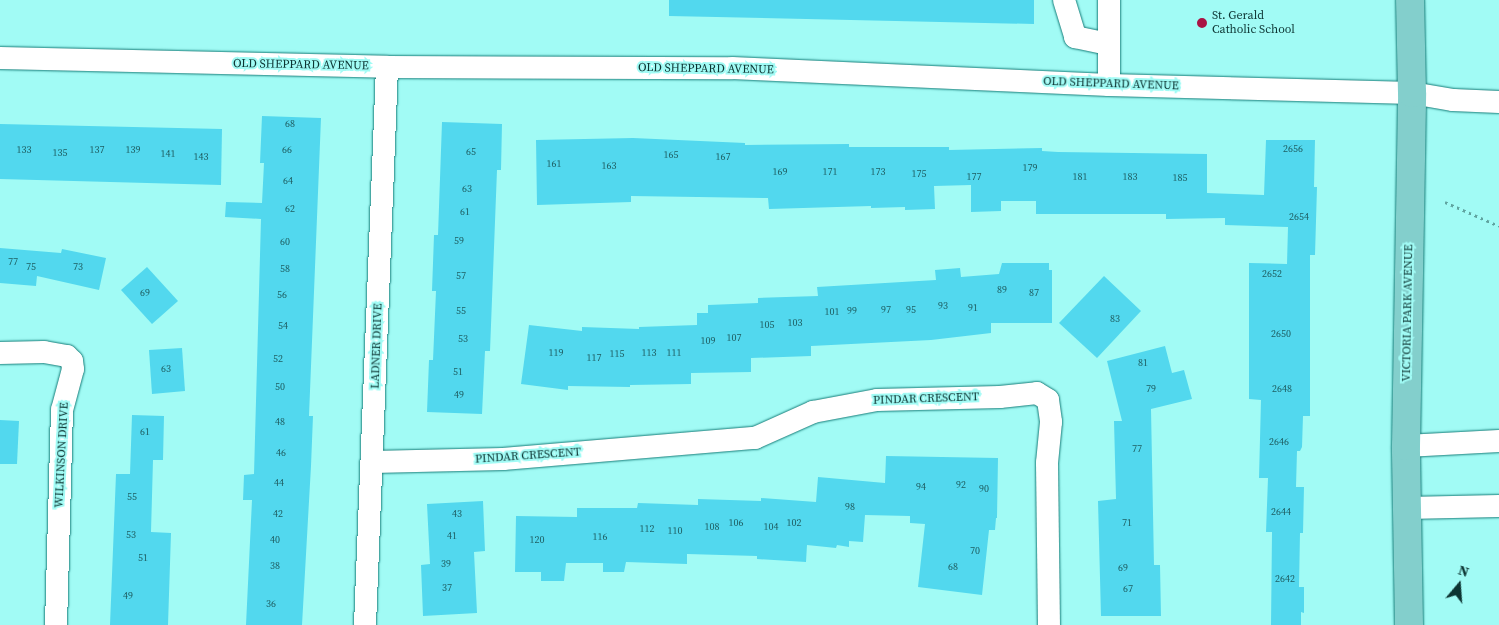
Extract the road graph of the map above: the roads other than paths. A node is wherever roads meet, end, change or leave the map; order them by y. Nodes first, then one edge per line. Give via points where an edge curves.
1 (1064, 0) edge
2 (1109, 0) edge
3 (1410, 0) edge
4 (1109, 44) junction
5 (0, 58) edge
6 (387, 67) junction
7 (1110, 85) junction
8 (1412, 93) junction
9 (1499, 102) edge
10 (0, 353) edge
11 (1499, 441) edge
12 (1406, 446) junction
13 (373, 462) junction
14 (1499, 506) edge
15 (1407, 508) junction
16 (56, 625) edge
17 (365, 625) edge
18 (1049, 625) edge
19 (1409, 625) edge

1 - 4 street via 1075,37
2 - 4 street
3 - 8 main road, VICTORIA PARK AVENUE
4 - 7 street
5 - 6 street, OLD SHEPPARD AVENUE
6 - 7 street, OLD SHEPPARD AVENUE via 732,68
6 - 13 street, LADNER DRIVE
7 - 8 street, OLD SHEPPARD AVENUE
8 - 9 street, OLD SHEPPARD AVENUE via 1453,100
8 - 12 main road, VICTORIA PARK AVENUE
10 - 16 street, WILKINSON DRIVE via 44,352 67,356 72,362 62,410
11 - 12 street
12 - 15 main road, VICTORIA PARK AVENUE
13 - 17 street, LADNER DRIVE
13 - 18 street, PINDAR CRESCENT via 503,459 755,438 813,412 877,400 1037,393 1048,400 1051,422 1047,463
14 - 15 street
15 - 19 main road, VICTORIA PARK AVENUE

